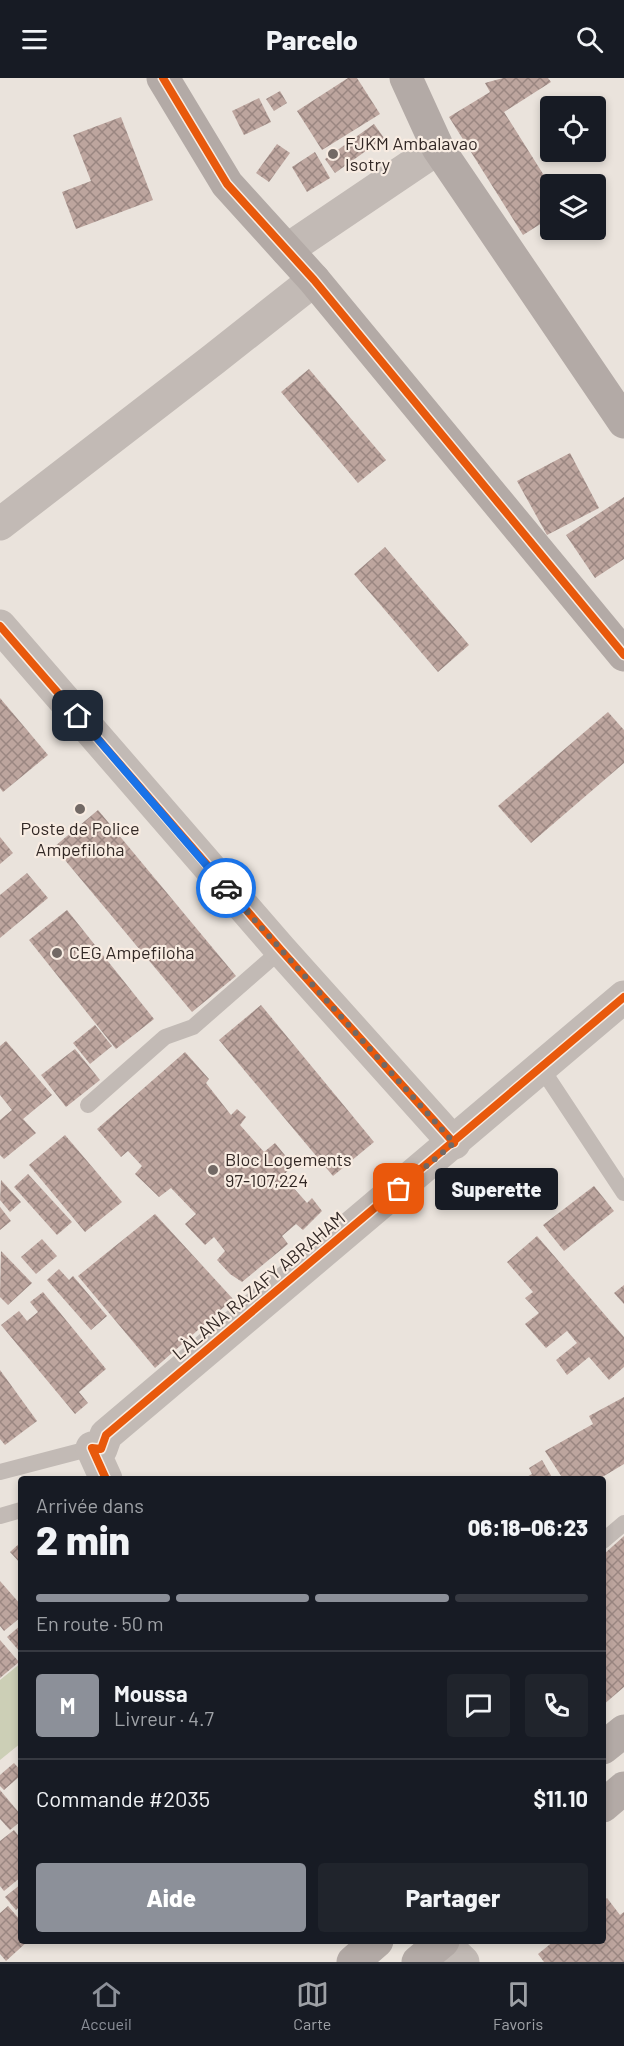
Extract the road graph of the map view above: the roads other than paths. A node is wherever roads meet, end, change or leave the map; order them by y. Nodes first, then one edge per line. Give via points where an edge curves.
1 (163, 78) edge
2 (406, 78) edge
3 (438, 148) junction
4 (287, 250) junction
5 (314, 280) junction
6 (624, 422) edge
7 (0, 524) edge
8 (0, 626) edge
9 (624, 655) edge
10 (280, 951) junction
11 (624, 997) edge
12 (542, 1069) junction
13 (88, 1105) dead end
14 (454, 1143) junction
15 (624, 1193) edge
16 (99, 1441) junction
17 (0, 1472) edge
18 (105, 1476) edge
19 (18, 1511) edge
20 (0, 1516) edge
21 (624, 1523) edge
22 (606, 1538) edge
23 (624, 1731) edge
24 (606, 1746) edge
25 (624, 1788) edge
26 (606, 1803) edge
27 (374, 1944) edge
28 (439, 1944) edge
29 (445, 1944) edge
30 (353, 1962) edge
31 (418, 1962) edge
32 (463, 1962) edge

1 - 4 street via 227,184
2 - 3 street
3 - 4 street
3 - 6 street
4 - 5 street
5 - 7 street
5 - 9 street
8 - 10 street
10 - 13 lane via 193,1027 165,1037
10 - 14 street
11 - 12 street, LÀLANA RAZAFY ABRAHAM
12 - 14 street, LÀLANA RAZAFY ABRAHAM
12 - 15 lane
14 - 16 street, LÀLANA RAZAFY ABRAHAM
16 - 17 lane
16 - 18 street
19 - 20 lane
21 - 22 lane
23 - 24 street
25 - 26 street
27 - 30 street
28 - 31 street
29 - 32 street

